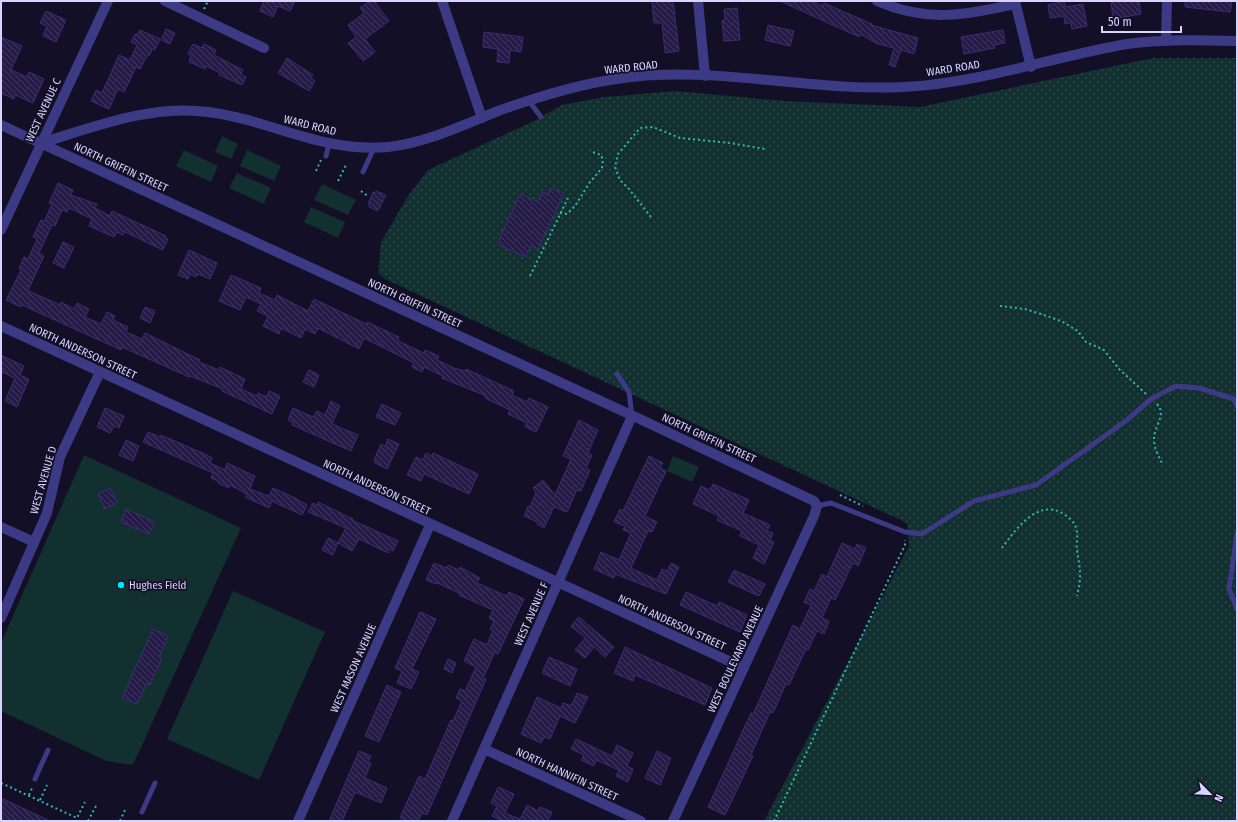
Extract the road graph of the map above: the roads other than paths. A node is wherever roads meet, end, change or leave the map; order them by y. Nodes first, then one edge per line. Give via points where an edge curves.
1 (108, 1) edge
2 (165, 1) edge
3 (442, 1) edge
4 (698, 1) edge
5 (877, 1) edge
6 (1167, 1) edge
7 (1015, 2) edge
8 (1166, 41) junction
9 (1237, 41) edge
10 (264, 48) dead end
11 (1031, 67) junction
12 (706, 76) junction
13 (529, 100) junction
14 (541, 117) dead end
15 (482, 118) junction
16 (1, 125) edge
17 (41, 143) junction
18 (329, 144) junction
19 (374, 147) junction
20 (326, 156) road end
21 (363, 172) dead end
22 (1, 230) edge
23 (1, 326) edge
24 (100, 372) junction
25 (617, 374) dead end
26 (1237, 406) edge
27 (632, 416) junction
28 (817, 506) junction
29 (430, 524) junction
30 (2, 528) edge
31 (1237, 533) edge
32 (34, 542) junction
33 (558, 583) junction
34 (1237, 609) edge
35 (1, 618) edge
36 (744, 668) junction
37 (484, 749) junction
38 (48, 750) dead end
39 (34, 779) dead end
40 (155, 784) dead end
41 (142, 812) dead end
42 (298, 821) edge
43 (452, 821) edge
44 (641, 821) edge
45 (672, 821) edge

1 - 17 street, WEST AVENUE C
2 - 10 street
3 - 15 street
4 - 12 street
5 - 7 street via 892,8 925,15 962,15
6 - 8 street
7 - 11 street
8 - 9 street, WARD ROAD
8 - 11 street, WARD ROAD via 1130,44
11 - 12 street, WARD ROAD via 945,83 905,87 820,86
12 - 13 street, WARD ROAD via 620,78 565,88
13 - 14 lane
13 - 15 street, WARD ROAD
15 - 19 street, WARD ROAD via 419,140 389,147
16 - 17 street, NORTH GRIFFIN STREET
17 - 18 street, WARD ROAD via 138,116 183,110 230,116
17 - 22 street, WEST AVENUE C
17 - 27 street, NORTH GRIFFIN STREET
18 - 19 street, WARD ROAD
18 - 20 lane
19 - 21 lane
23 - 24 street, NORTH ANDERSON STREET
24 - 29 street, NORTH ANDERSON STREET
24 - 32 street, WEST AVENUE D via 60,457 49,507
25 - 27 lane via 629,392
26 - 28 lane via 1234,399 1199,388 1176,386 1151,398 1127,420 1036,485 974,501 922,534 905,532 831,503
27 - 28 street, NORTH GRIFFIN STREET via 808,498
27 - 33 street, WEST AVENUE F
28 - 36 street, WEST BOULEVARD AVENUE
29 - 33 street, NORTH ANDERSON STREET
29 - 42 street, WEST MASON AVENUE
30 - 32 street
31 - 34 lane via 1230,589
32 - 35 street, WEST AVENUE D
33 - 36 street, NORTH ANDERSON STREET
33 - 37 street, WEST AVENUE F
36 - 45 street, WEST BOULEVARD AVENUE
37 - 43 street, WEST AVENUE F
37 - 44 street, NORTH HANNIFIN STREET
38 - 39 lane
40 - 41 lane

